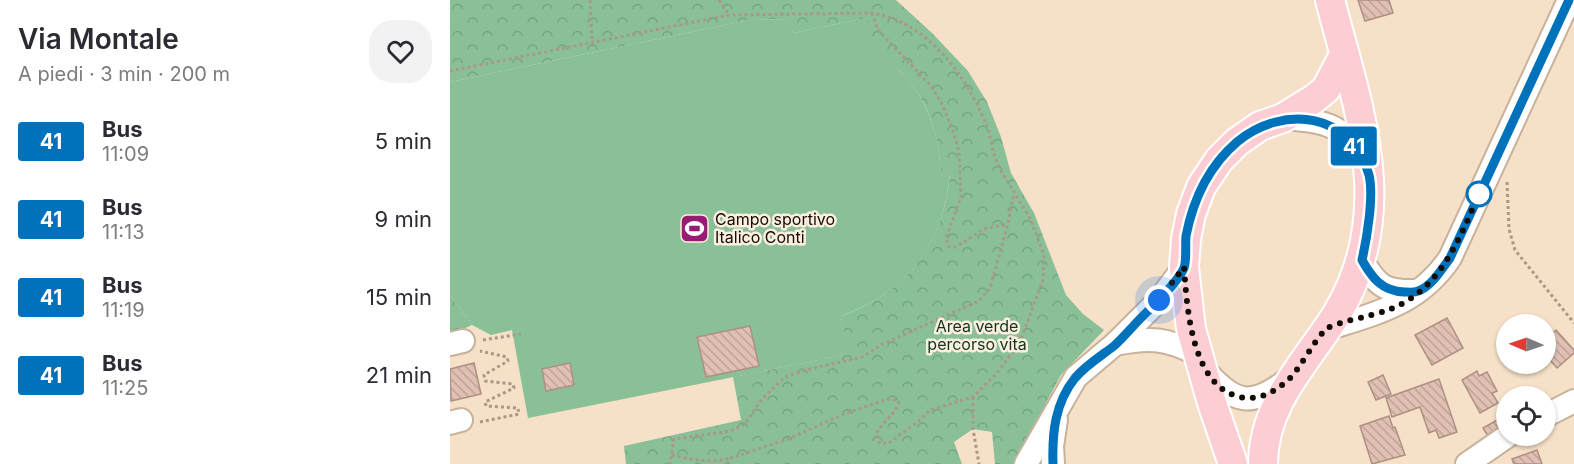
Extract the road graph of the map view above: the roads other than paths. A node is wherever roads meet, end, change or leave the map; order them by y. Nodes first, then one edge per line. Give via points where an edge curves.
1 (1330, 0) edge
2 (1569, 0) edge
3 (1344, 55) junction
4 (1283, 118) junction
5 (1369, 175) junction
6 (1362, 260) junction
7 (1184, 267) junction
8 (1418, 291) junction
9 (1327, 328) junction
10 (1115, 344) junction
11 (1201, 362) junction
12 (1291, 378) junction
13 (1574, 402) edge
14 (1057, 410) junction
15 (1556, 411) edge
16 (1496, 444) edge
17 (1026, 464) edge
18 (1053, 464) edge
19 (1233, 464) edge
20 (1263, 464) edge
21 (1467, 464) edge

1 - 3 main road
2 - 8 street via 1450,258
3 - 4 main road via 1326,89
3 - 5 main road via 1365,135
4 - 5 street via 1320,122 1336,129 1349,138
4 - 7 main road via 1260,126 1237,142 1201,187 1191,214
5 - 6 main road via 1370,213
6 - 8 street via 1382,287
6 - 9 main road
7 - 10 street via 1159,300
7 - 11 main road via 1191,329
8 - 9 street via 1387,310
9 - 12 main road
10 - 11 street via 1158,339 1181,345
10 - 14 street via 1076,377
11 - 12 street via 1230,395 1247,399 1266,396
11 - 19 main road
12 - 20 main road via 1270,421
13 - 15 street
14 - 17 street
14 - 18 street
16 - 21 street

